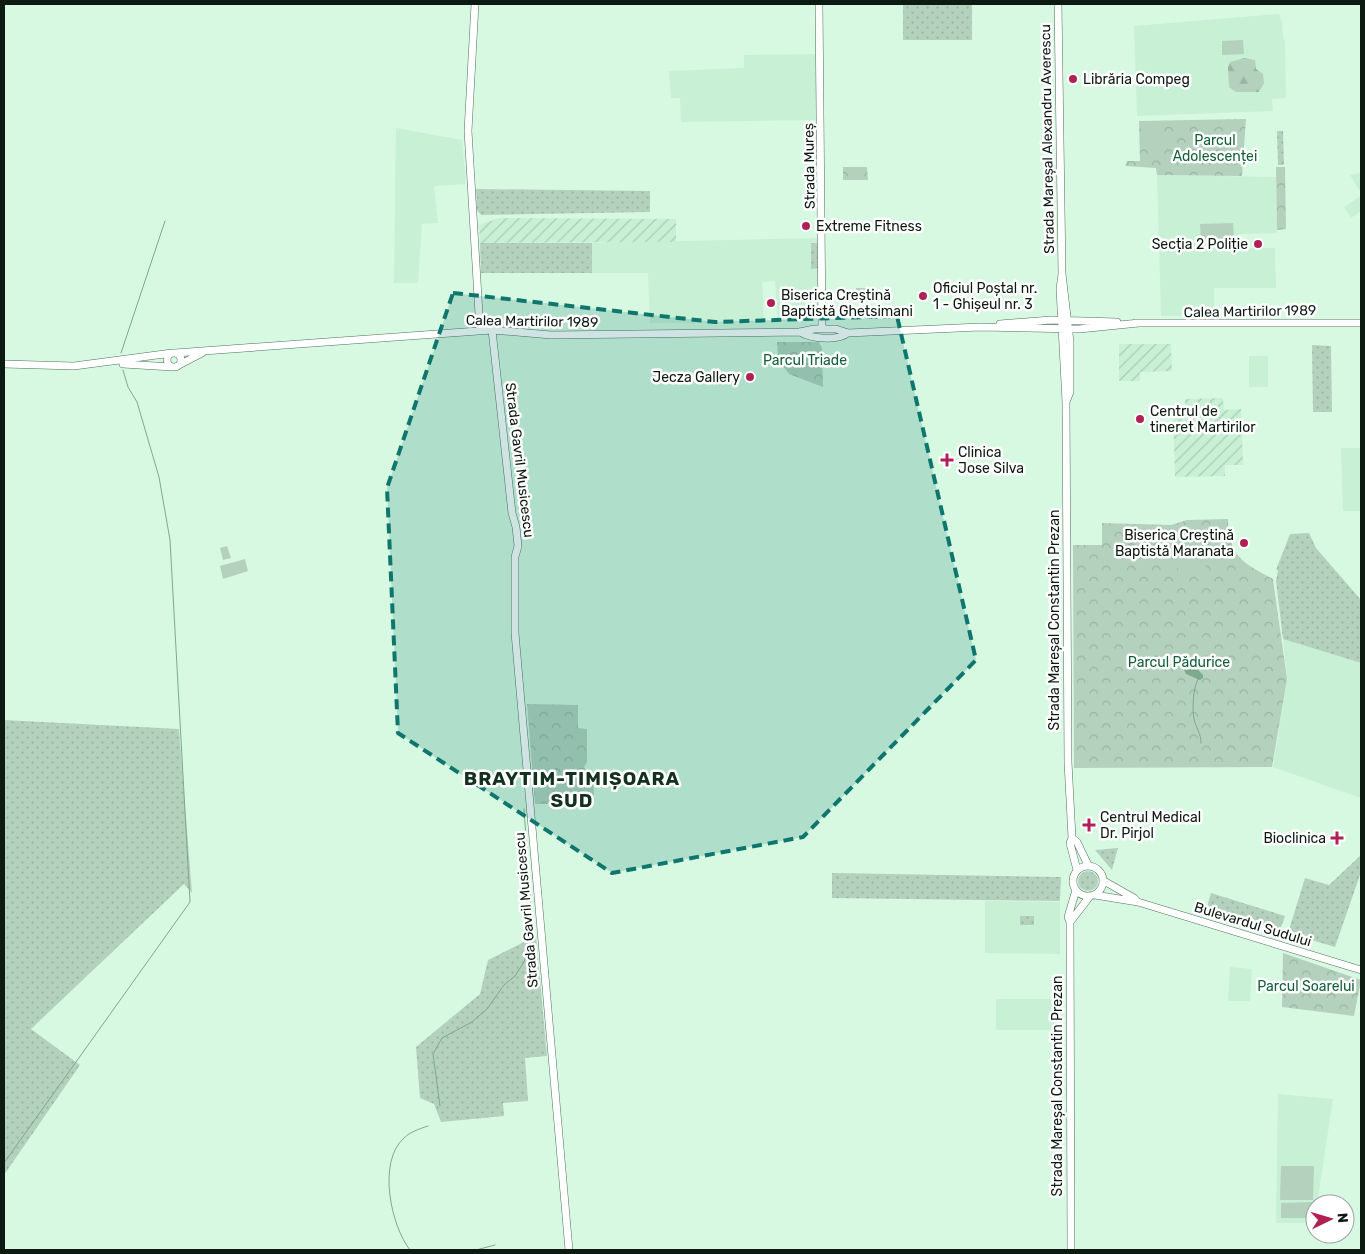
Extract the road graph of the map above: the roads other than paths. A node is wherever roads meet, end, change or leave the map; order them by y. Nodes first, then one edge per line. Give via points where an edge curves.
1 (475, 4) edge
2 (819, 4) edge
3 (1058, 4) edge
4 (1065, 320) junction
5 (1139, 323) junction
6 (1361, 323) edge
7 (980, 327) junction
8 (822, 329) junction
9 (1066, 329) junction
10 (492, 330) junction
11 (480, 331) junction
12 (800, 332) junction
13 (848, 333) junction
14 (205, 352) junction
15 (173, 353) junction
16 (113, 363) junction
17 (4, 364) edge
18 (176, 366) junction
19 (4, 369) edge
20 (1072, 838) junction
21 (1088, 865) junction
22 (1077, 870) junction
23 (1104, 881) junction
24 (1076, 890) junction
25 (1092, 895) junction
26 (1138, 902) junction
27 (1070, 922) junction
28 (1361, 970) edge
29 (569, 1250) edge
30 (1071, 1250) edge

1 - 11 main road via 468,135
2 - 8 main road, Strada Mureș
3 - 4 main road, Strada Mareșal Alexandru Averescu
4 - 5 main road, Calea Martirilor 1989
4 - 7 main road, Calea Martirilor 1989
4 - 9 main road, Strada Mareșal Constantin Prezan
5 - 6 main road, Calea Martirilor 1989
5 - 9 main road, Calea Martirilor 1989
7 - 9 main road, Calea Martirilor 1989
7 - 13 main road, Calea Martirilor 1989
8 - 12 main road, Calea Martirilor 1989
8 - 13 main road, Calea Martirilor 1989
9 - 20 main road, Strada Mareșal Constantin Prezan via 1068,762
10 - 11 main road, Calea Martirilor 1989
10 - 12 main road, Calea Martirilor 1989 via 551,335
10 - 29 main road, Strada Gavril Musicescu via 512,513 517,532 515,633
11 - 14 main road, Calea Martirilor 1989
12 - 13 main road, Calea Martirilor 1989 via 814,337 836,337
14 - 15 main road, Calea Martirilor 1989
14 - 18 main road, Calea Martirilor 1989
15 - 16 main road, Calea Martirilor 1989
15 - 18 main road via 180,356
15 - 18 main road via 167,360
16 - 17 main road via 61,367
16 - 18 main road
16 - 19 main road via 61,371
20 - 21 main road, Strada Mareșal Constantin Prezan
20 - 22 main road, Strada Mareșal Constantin Prezan via 1070,843
21 - 22 main road
21 - 23 main road via 1101,872
22 - 24 main road via 1073,878
23 - 25 main road via 1101,889
23 - 26 main road, Bulevardul Sudului
24 - 25 main road
24 - 27 main road, Strada Mareșal Constantin Prezan via 1068,917
25 - 26 main road, Bulevardul Sudului
25 - 27 main road
26 - 28 main road, Bulevardul Sudului
27 - 30 main road, Strada Mareșal Constantin Prezan

